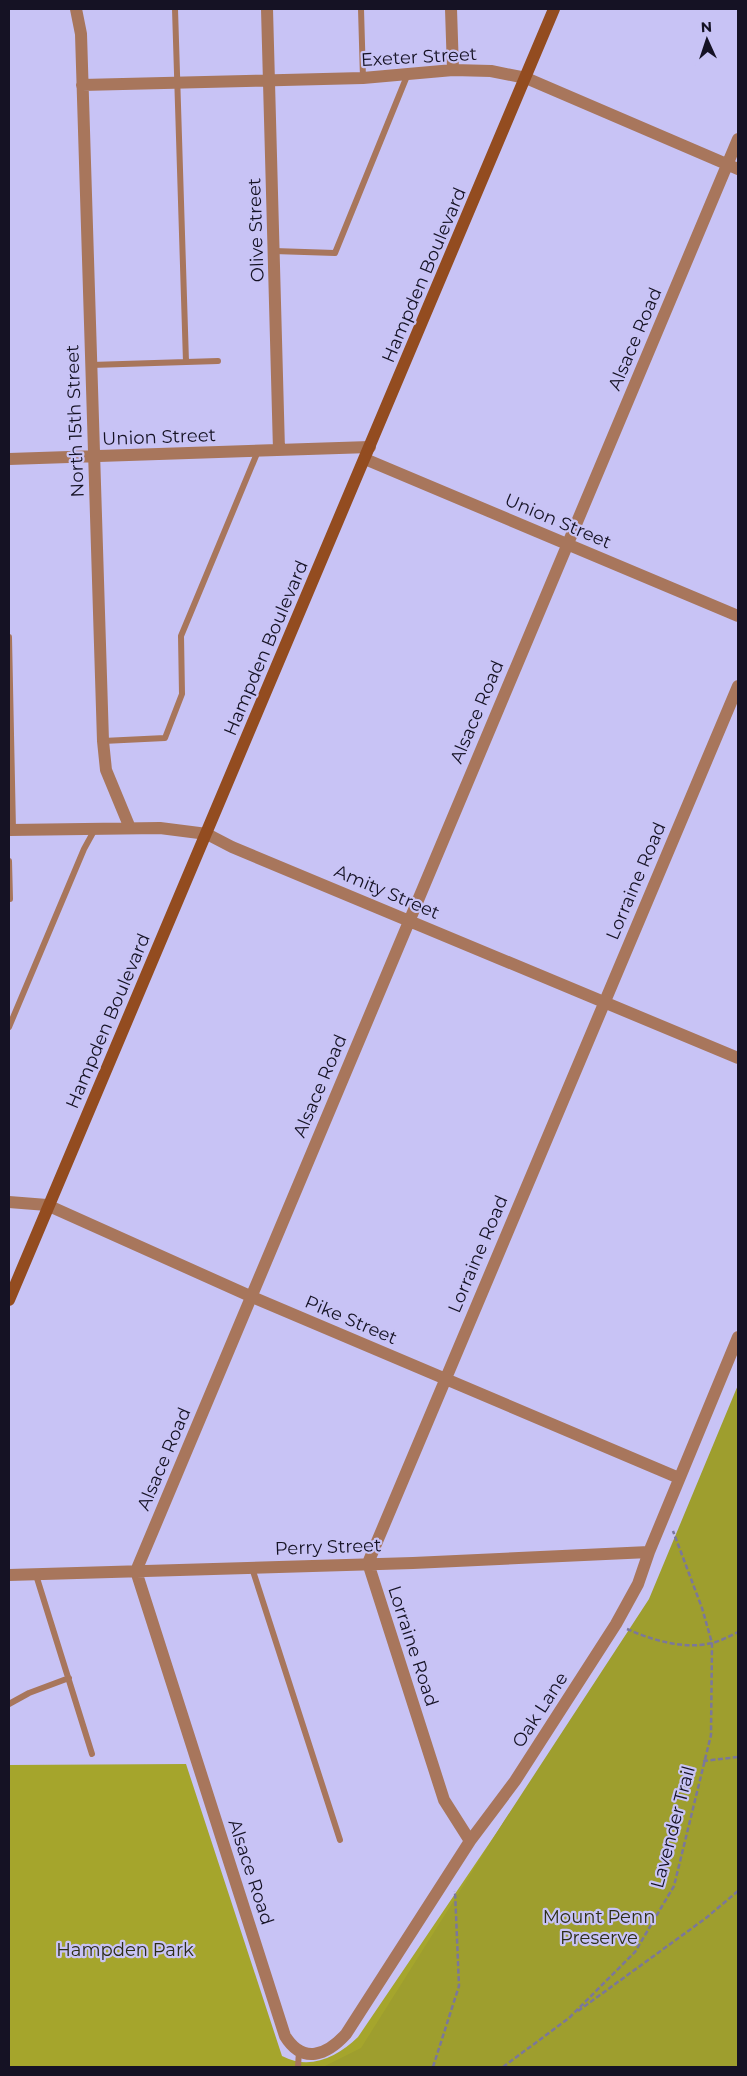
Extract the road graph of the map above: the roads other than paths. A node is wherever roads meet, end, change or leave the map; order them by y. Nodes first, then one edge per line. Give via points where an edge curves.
1 (76, 9) edge
2 (175, 9) edge
3 (267, 9) edge
4 (361, 9) edge
5 (452, 9) edge
6 (554, 9) edge
7 (453, 70) junction
8 (407, 76) junction
9 (364, 78) junction
10 (526, 78) junction
11 (269, 79) junction
12 (177, 82) junction
13 (82, 85) junction
14 (738, 139) edge
15 (733, 166) edge
16 (274, 251) junction
17 (218, 361) dead end
18 (186, 362) junction
19 (91, 365) junction
20 (370, 447) junction
21 (279, 450) junction
22 (258, 451) junction
23 (94, 456) junction
24 (9, 459) edge
25 (365, 459) junction
26 (567, 544) junction
27 (738, 616) edge
28 (9, 636) edge
29 (738, 686) edge
30 (103, 741) junction
31 (96, 828) junction
32 (130, 828) junction
33 (11, 830) edge
34 (207, 834) junction
35 (9, 861) edge
36 (10, 900) edge
37 (409, 920) junction
38 (604, 1002) junction
39 (9, 1027) edge
40 (738, 1058) edge
41 (9, 1202) edge
42 (47, 1205) junction
43 (250, 1296) junction
44 (9, 1300) edge
45 (738, 1337) edge
46 (446, 1378) junction
47 (679, 1478) junction
48 (649, 1552) junction
49 (368, 1563) junction
50 (252, 1567) junction
51 (136, 1571) junction
52 (36, 1575) junction
53 (9, 1576) edge
54 (69, 1678) junction
55 (9, 1704) edge
56 (92, 1754) dead end
57 (340, 1840) dead end
58 (470, 1841) junction
59 (302, 2052) junction
60 (298, 2067) edge

1 - 13 street, North 15th Street via 81,34
2 - 12 lane
3 - 11 street, Olive Street
4 - 9 lane
5 - 7 street
6 - 10 main road, Hampden Boulevard
7 - 8 street, Exeter Street
7 - 10 street, Exeter Street
8 - 9 street, Exeter Street
8 - 16 lane via 335,253
9 - 11 street, Exeter Street
10 - 15 street, Exeter Street
10 - 20 main road, Hampden Boulevard
11 - 12 street, Exeter Street
11 - 16 street, Olive Street
12 - 13 street, Exeter Street
12 - 18 lane
13 - 19 street, North 15th Street
14 - 15 street, Alsace Road
15 - 26 street, Alsace Road
16 - 21 street, Olive Street
17 - 18 lane
18 - 19 lane
19 - 23 street, North 15th Street
20 - 21 street, Union Street
20 - 25 main road, Hampden Boulevard
21 - 22 street, Union Street
22 - 23 street, Union Street
22 - 30 lane via 181,636 182,694 165,738
23 - 24 street, Union Street
23 - 30 street, North 15th Street
25 - 26 street, Union Street
25 - 34 main road, Hampden Boulevard
26 - 27 street, Union Street
26 - 37 street, Alsace Road
28 - 33 lane
29 - 38 street, Lorraine Road
30 - 32 street, North 15th Street via 106,770
31 - 32 street, Amity Street
31 - 33 street, Amity Street
31 - 39 lane via 84,849
32 - 34 street, Amity Street
34 - 37 street, Amity Street
34 - 42 main road, Hampden Boulevard
35 - 36 lane
37 - 38 street, Amity Street
37 - 43 street, Alsace Road
38 - 40 street, Amity Street
38 - 46 street, Lorraine Road
41 - 42 street, Pike Street
42 - 43 street, Pike Street
42 - 44 main road, Hampden Boulevard
43 - 46 street, Pike Street
43 - 51 street, Alsace Road
45 - 47 street, Oak Lane
46 - 47 street, Pike Street
46 - 49 street, Lorraine Road
47 - 48 street, Oak Lane
48 - 49 street, Perry Street
48 - 58 street, Oak Lane via 638,1584 616,1624 515,1781
49 - 50 street, Perry Street
49 - 58 street, Lorraine Road via 444,1800
50 - 51 street, Perry Street
50 - 57 lane
51 - 52 street, Perry Street
51 - 59 street, Alsace Road via 284,2036 292,2048
52 - 53 street, Perry Street
52 - 54 lane
54 - 55 lane
54 - 56 lane
58 - 59 street, Oak Lane via 346,2034 335,2046 320,2054
59 - 60 lane

